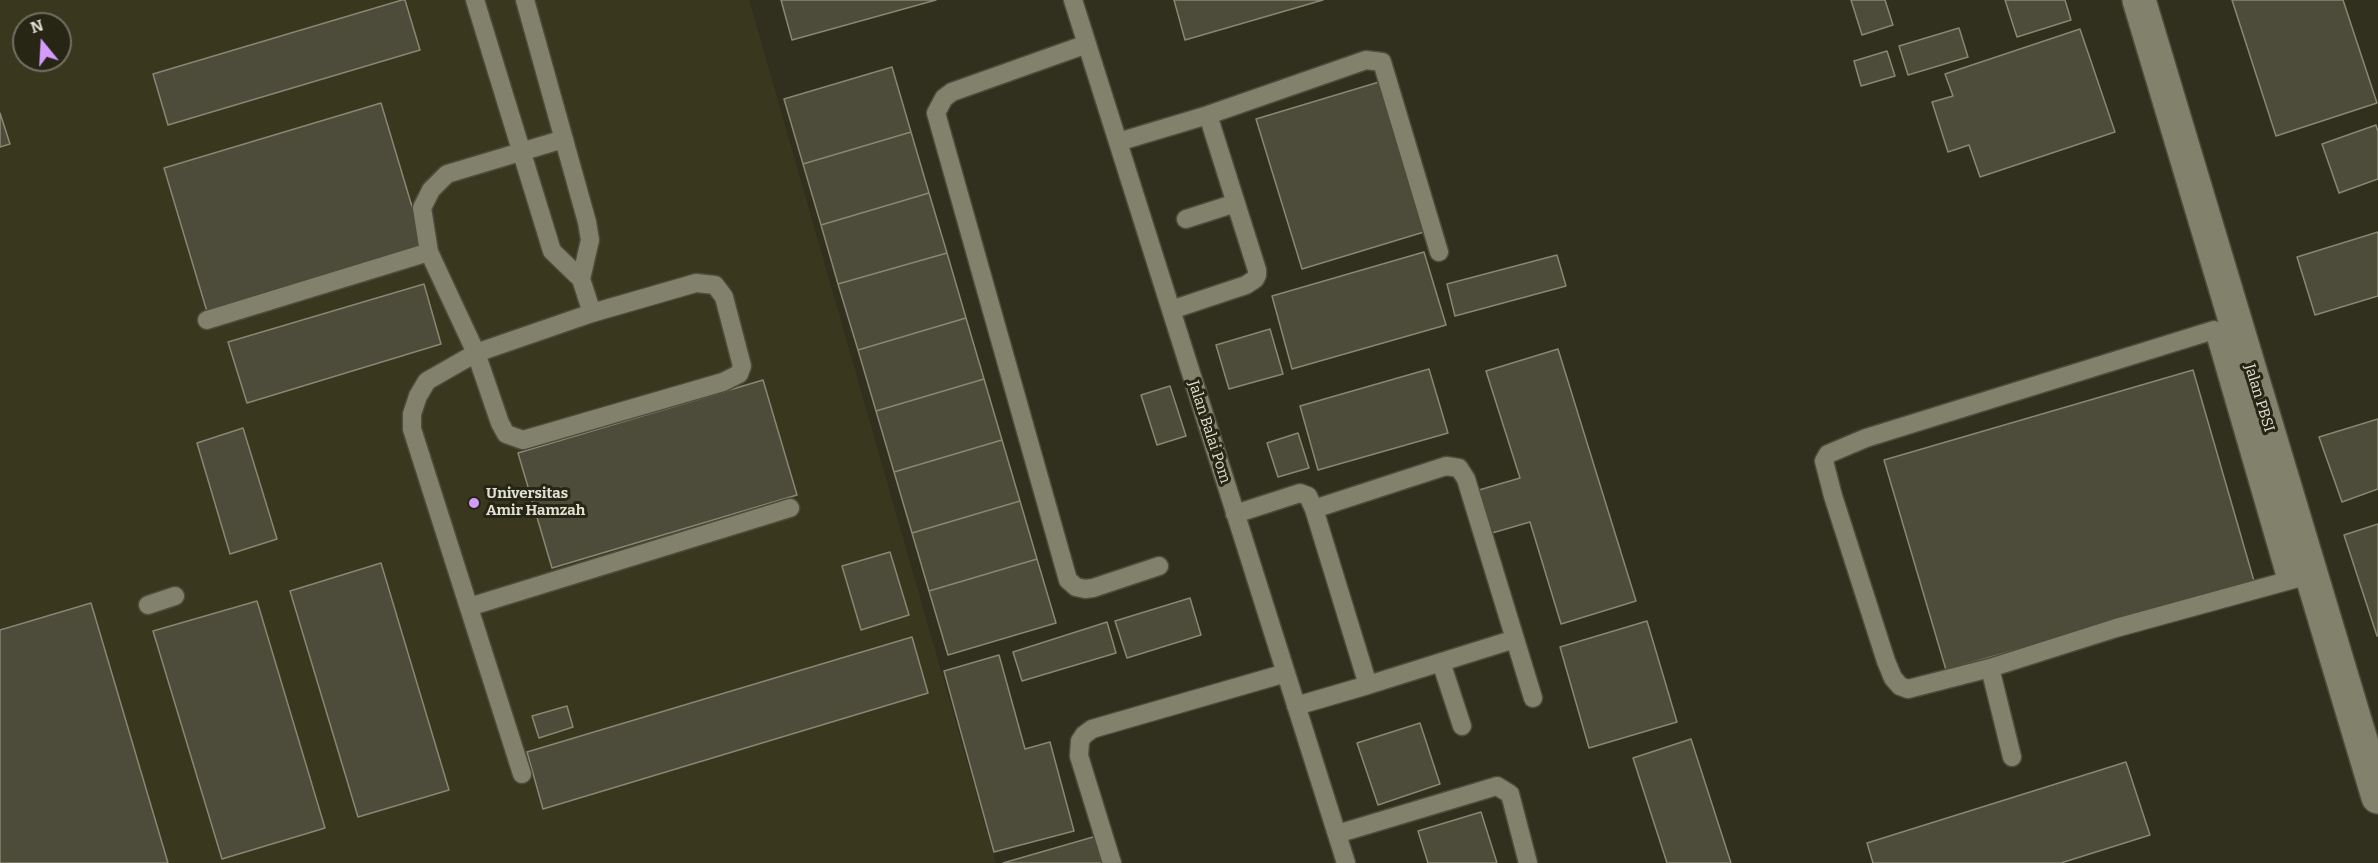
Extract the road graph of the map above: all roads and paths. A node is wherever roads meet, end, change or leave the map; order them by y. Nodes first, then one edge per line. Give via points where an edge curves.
1 (476, 0) edge
2 (525, 0) edge
3 (1073, 0) edge
4 (2139, 0) edge
5 (1087, 44) junction
6 (1208, 115) junction
7 (564, 139) junction
8 (1118, 142) junction
9 (521, 152) junction
10 (1236, 203) junction
11 (1186, 219) dead end
12 (429, 252) junction
13 (1439, 252) dead end
14 (581, 279) junction
15 (1171, 310) junction
16 (592, 313) junction
17 (207, 320) dead end
18 (476, 353) junction
19 (790, 508) dead end
20 (1314, 509) junction
21 (1235, 514) junction
22 (1159, 566) dead end
23 (2299, 578) junction
24 (175, 596) dead end
25 (148, 605) dead end
26 (469, 607) junction
27 (1515, 639) junction
28 (1442, 662) junction
29 (1990, 668) junction
30 (1286, 673) junction
31 (1368, 685) junction
32 (1533, 698) dead end
33 (1296, 706) junction
34 (1462, 726) dead end
35 (2012, 757) dead end
36 (522, 774) dead end
37 (2378, 797) edge
38 (1336, 834) junction
39 (1112, 863) edge
40 (1346, 863) edge
41 (1528, 863) edge

1 - 9 lane
2 - 7 lane
3 - 5 lane, Jalan Balai Pom
4 - 23 street, Jalan PBSI
5 - 8 lane, Jalan Balai Pom
5 - 22 lane via 951,92 936,113 1068,580 1076,587 1093,588
6 - 8 lane
6 - 10 lane
6 - 13 lane via 1366,60 1382,62
7 - 9 lane
7 - 14 lane via 590,240
8 - 15 lane, Jalan Balai Pom
9 - 12 lane via 447,174 435,184 422,208
9 - 14 lane via 552,251
10 - 11 lane
10 - 15 lane via 1257,270 1255,279
12 - 17 lane
12 - 18 lane
14 - 16 lane
15 - 21 lane, Jalan Balai Pom
16 - 18 lane
16 - 18 lane via 696,283 715,285 724,297 742,366 739,374 523,440 506,434 500,423
18 - 26 lane via 427,381 412,414 412,429
19 - 26 lane
20 - 21 lane via 1308,496 1300,493
20 - 27 lane via 1446,466 1459,468 1466,479
20 - 31 lane
21 - 30 lane, Jalan Balai Pom
23 - 29 lane via 2116,628
23 - 29 lane via 2214,330 1866,438 1828,454 1824,461 1833,496 1893,678 1908,689
23 - 37 street, Jalan PBSI
24 - 25 lane
26 - 36 lane
27 - 28 lane
27 - 32 lane
28 - 31 lane
28 - 34 lane
29 - 35 lane
30 - 33 lane, Jalan Balai Pom
30 - 39 lane via 1092,729 1084,735 1079,756
31 - 33 lane
33 - 38 lane, Jalan Balai Pom
38 - 40 lane, Jalan Balai Pom
38 - 41 lane via 1497,786 1510,794

